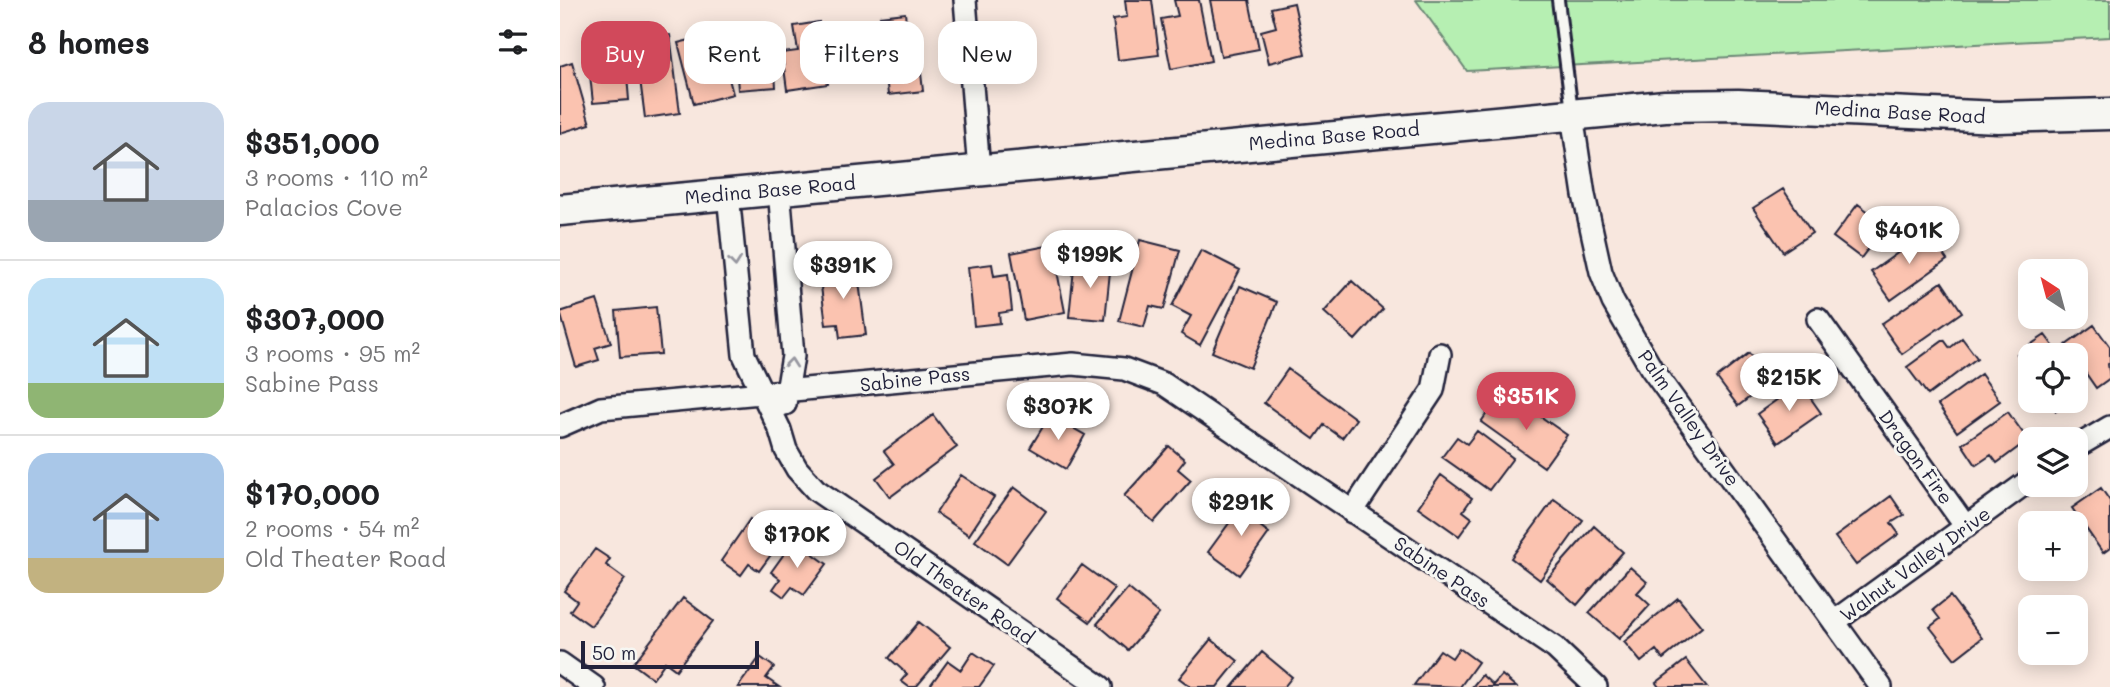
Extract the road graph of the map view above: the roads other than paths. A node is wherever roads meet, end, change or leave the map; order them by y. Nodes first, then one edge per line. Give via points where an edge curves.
1 (965, 0) edge
2 (1558, 0) edge
3 (2110, 114) edge
4 (1572, 115) junction
5 (979, 170) junction
6 (779, 189) junction
7 (728, 194) junction
8 (560, 210) edge
9 (1818, 319) dead end
10 (1440, 354) dead end
11 (787, 391) junction
12 (763, 394) junction
13 (560, 426) edge
14 (2110, 427) edge
15 (780, 430) junction
16 (2088, 440) edge
17 (2018, 489) edge
18 (1353, 512) junction
19 (1966, 527) junction
20 (1834, 622) junction
21 (560, 663) edge
22 (594, 687) edge
23 (1101, 687) edge
24 (1596, 687) edge
25 (1881, 687) edge

1 - 5 street
2 - 4 lane
3 - 4 street, Medina Base Road via 1998,117 1726,105
4 - 5 street, Medina Base Road
4 - 20 street, Palm Valley Drive via 1584,195 1601,272 1613,302 1651,368
5 - 6 street, Medina Base Road
6 - 7 street, Medina Base Road
11 -> 6 street via 793,356
7 - 8 street, Medina Base Road
7 -> 12 street, Old Theater Road via 744,355
9 - 19 street, Dragon Fire
10 - 18 street via 1433,390
11 - 12 street, Sabine Pass
11 - 15 street
11 - 18 street, Sabine Pass via 1073,364 1124,369 1164,384
12 - 13 street, Sabine Pass via 601,408
12 - 15 street, Old Theater Road
14 - 16 street
15 - 23 street, Old Theater Road via 797,469 816,490
17 - 19 street, Walnut Valley Drive
18 - 24 street, Sabine Pass via 1555,648
19 - 20 street, Walnut Valley Drive
20 - 25 street, Palm Valley Drive
21 - 22 street

